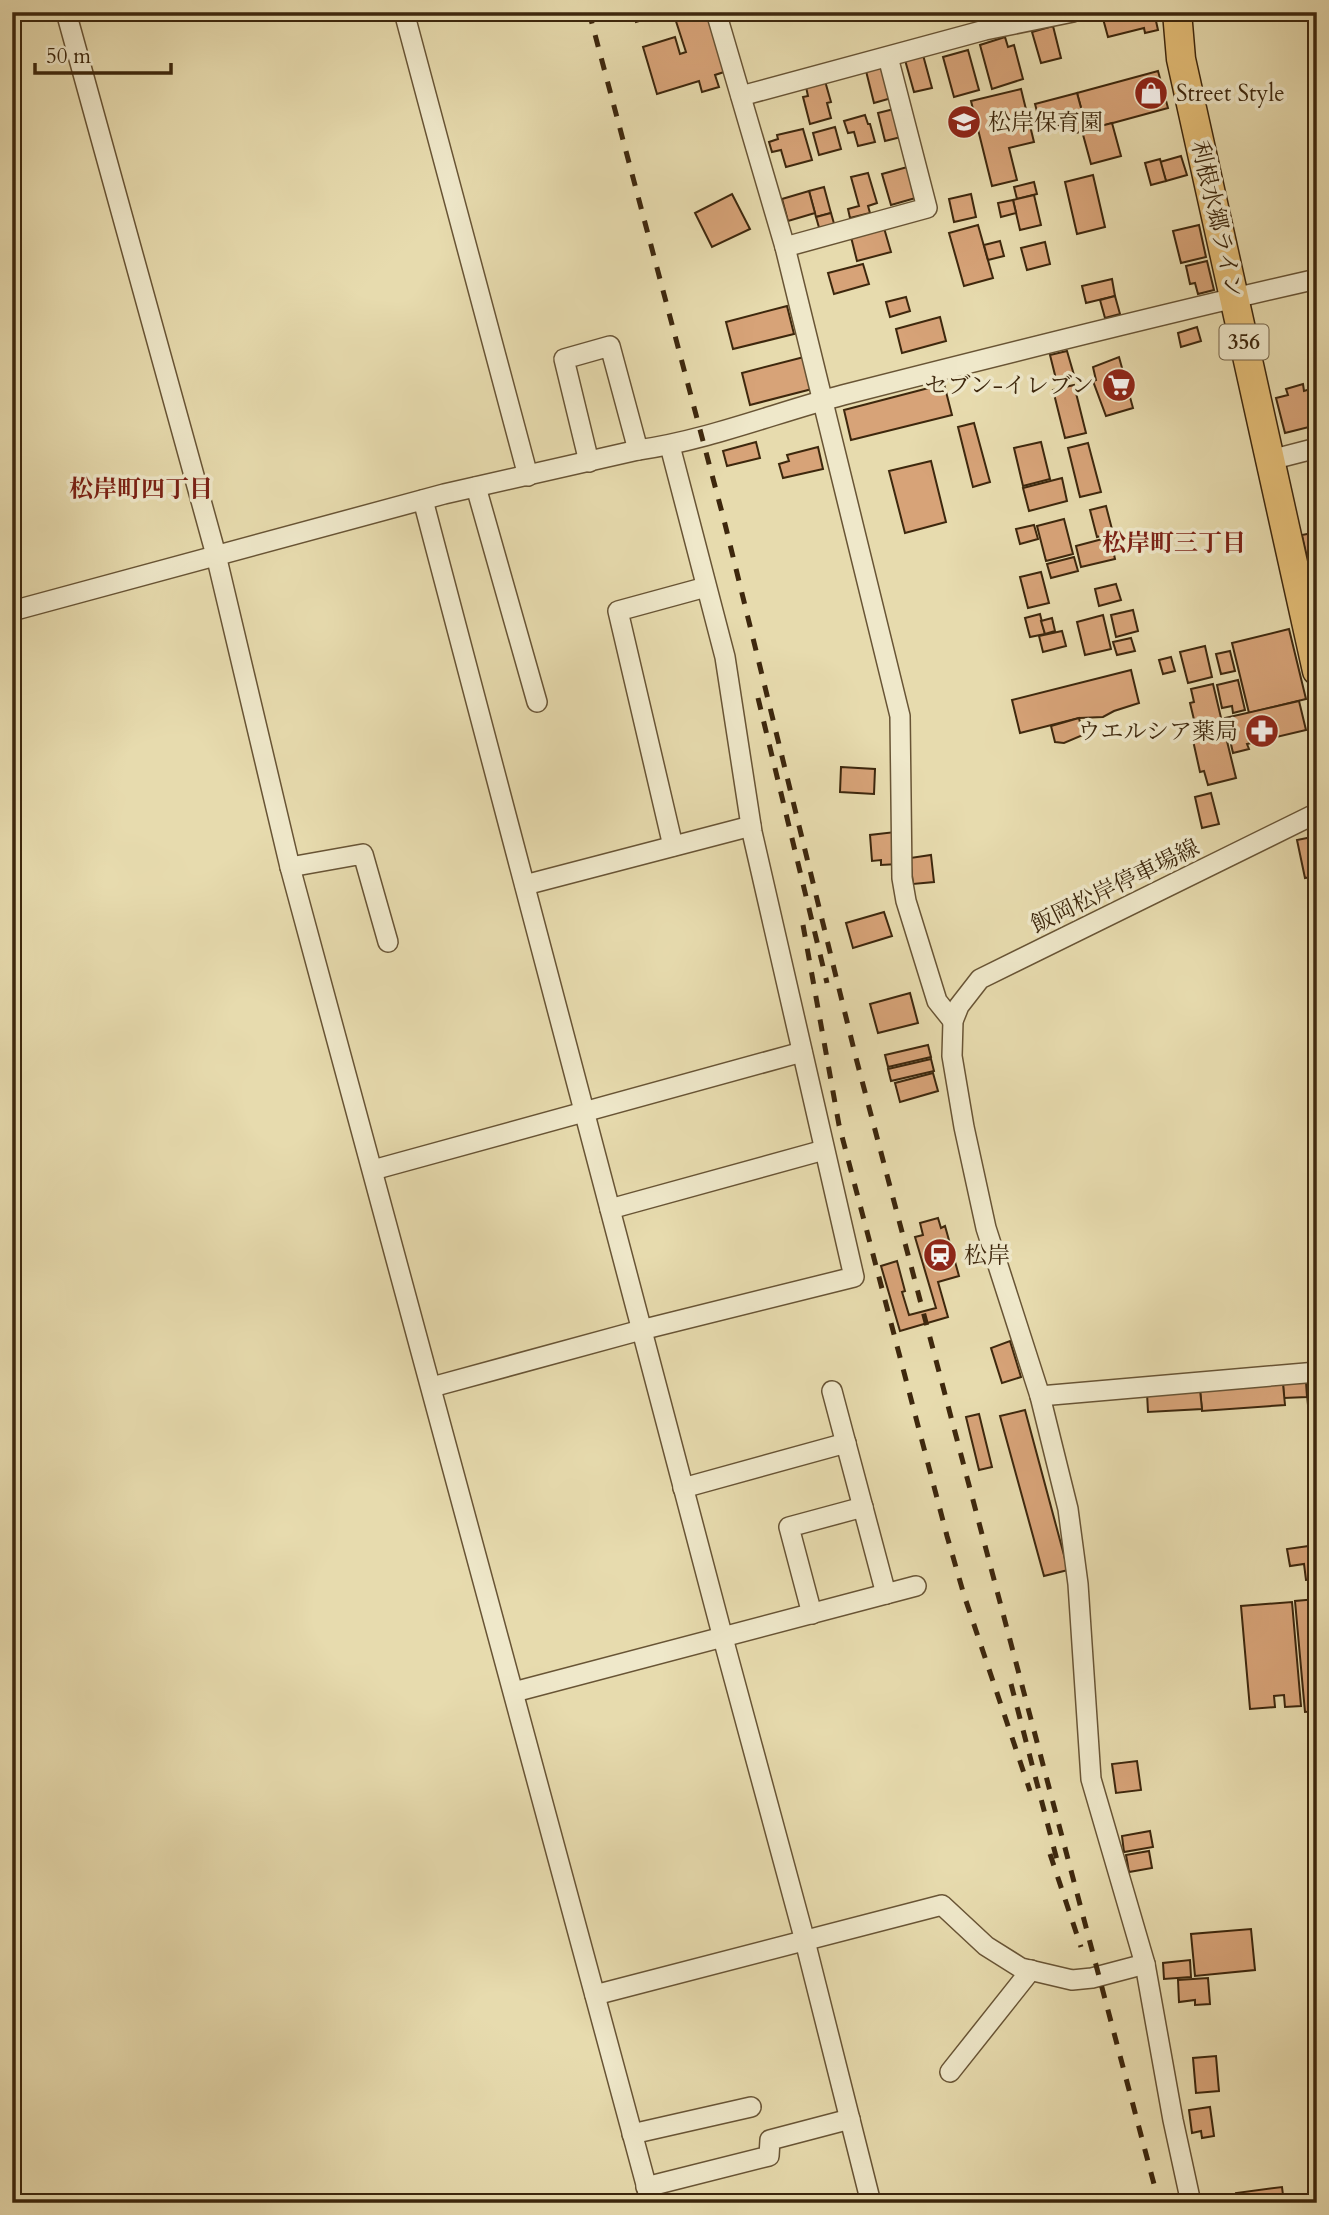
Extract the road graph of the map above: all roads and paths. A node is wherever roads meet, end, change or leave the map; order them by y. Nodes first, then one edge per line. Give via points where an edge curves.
1 (66, 12) edge
2 (404, 12) edge
3 (716, 12) edge
4 (1073, 12) edge
5 (1177, 12) edge
6 (888, 57) junction
7 (741, 96) junction
8 (785, 247) junction
9 (1317, 279) edge
10 (1234, 298) junction
11 (823, 400) junction
12 (670, 446) junction
13 (1317, 448) edge
14 (638, 450) junction
15 (1270, 460) junction
16 (589, 462) junction
17 (528, 476) junction
18 (476, 487) junction
19 (423, 500) junction
20 (216, 555) junction
21 (706, 587) junction
22 (12, 611) edge
23 (1310, 611) edge
24 (1317, 671) edge
25 (537, 702) dead end
26 (1317, 813) edge
27 (751, 826) junction
28 (673, 846) junction
29 (290, 867) junction
30 (524, 885) junction
31 (388, 942) dead end
32 (953, 1021) junction
33 (802, 1052) junction
34 (584, 1112) junction
35 (824, 1150) junction
36 (373, 1170) junction
37 (610, 1209) junction
38 (641, 1330) junction
39 (1317, 1373) edge
40 (432, 1387) junction
41 (832, 1391) dead end
42 (1040, 1396) junction
43 (846, 1443) junction
44 (683, 1488) junction
45 (863, 1507) junction
46 (916, 1586) dead end
47 (886, 1594) junction
48 (812, 1615) junction
49 (723, 1638) junction
50 (514, 1692) junction
51 (805, 1941) junction
52 (1144, 1964) junction
53 (1031, 1970) junction
54 (595, 1995) junction
55 (950, 2072) dead end
56 (751, 2107) dead end
57 (850, 2119) junction
58 (632, 2134) junction
59 (648, 2195) edge
60 (871, 2203) edge
61 (1191, 2203) edge

1 - 20 street
2 - 17 street
3 - 7 street
4 - 6 street
5 - 10 highway, 利根水郷ライン / 356 via 1181,59
6 - 7 street
6 - 8 street via 927,208
7 - 8 street
8 - 11 street
9 - 10 street
10 - 11 street
10 - 15 highway, 利根水郷ライン / 356
11 - 12 street
11 - 32 street via 900,716 906,901 937,1001
12 - 14 street
12 - 21 street
13 - 15 street
14 - 16 street
14 - 16 street via 610,346 564,359
15 - 23 highway, 利根水郷ライン / 356
16 - 17 street
17 - 18 street
18 - 19 street
18 - 25 street
19 - 20 street
19 - 30 street
20 - 22 street
20 - 29 street
21 - 27 street via 725,657
21 - 28 street via 618,611
23 - 24 highway, 利根水郷ライン / 356
26 - 32 street, 飯岡松岸停車場線 via 980,979
27 - 28 street
27 - 33 street
28 - 30 street
29 - 31 street via 363,854
29 - 36 street
30 - 34 street
32 - 42 street via 952,1056 986,1228
33 - 34 street
33 - 35 street
34 - 36 street
34 - 37 street
35 - 37 street
35 - 38 street via 854,1278
36 - 40 street
37 - 38 street
38 - 40 street
38 - 44 street
39 - 42 street
40 - 50 street
41 - 43 street
42 - 52 street via 1069,1509 1091,1779
43 - 44 street
43 - 45 street
44 - 49 street
45 - 47 street
45 - 48 street via 789,1527
46 - 47 street
47 - 48 street
48 - 49 street
49 - 50 street
49 - 51 street
50 - 54 street
51 - 53 street via 942,1905 986,1946
51 - 54 street
51 - 57 street
52 - 53 street via 1072,1980
52 - 61 street
53 - 55 street
54 - 58 street
56 - 58 street
57 - 59 street via 770,2140 769,2156
57 - 60 street
58 - 59 street

